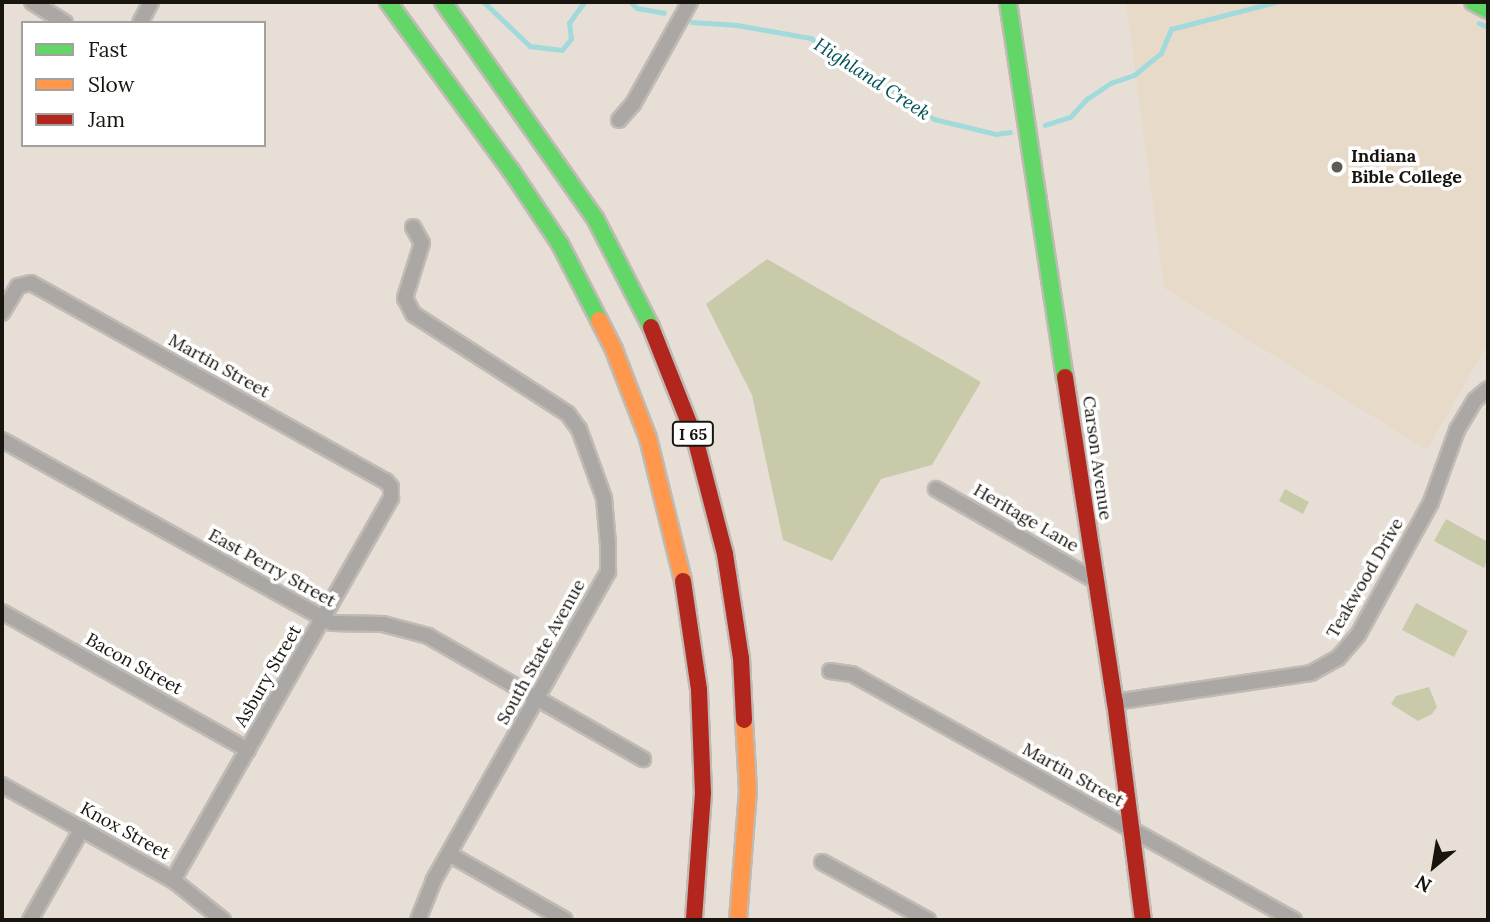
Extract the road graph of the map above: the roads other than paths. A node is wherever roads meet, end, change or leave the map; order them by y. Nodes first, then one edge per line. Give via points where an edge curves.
1 (33, 2) edge
2 (151, 2) edge
3 (388, 2) edge
4 (443, 2) edge
5 (690, 2) edge
6 (1008, 2) edge
7 (1473, 2) edge
8 (1488, 10) edge
9 (62, 21) edge
10 (140, 21) edge
11 (619, 120) dead end
12 (413, 227) dead end
13 (2, 313) edge
14 (1488, 389) edge
15 (2, 440) edge
16 (936, 489) dead end
17 (392, 490) joint
18 (1096, 581) junction
19 (2, 612) edge
20 (323, 619) junction
21 (830, 671) dead end
22 (537, 698) junction
23 (1115, 702) junction
24 (248, 750) junction
25 (643, 760) dead end
26 (2, 785) edge
27 (1129, 828) junction
28 (82, 829) junction
29 (449, 854) junction
30 (822, 862) dead end
31 (173, 880) junction
32 (30, 920) edge
33 (223, 920) edge
34 (418, 920) edge
35 (565, 920) edge
36 (694, 920) edge
37 (738, 920) edge
38 (928, 920) edge
39 (1143, 920) edge
40 (1294, 920) edge

1 - 9 street
2 - 10 street
3 - 36 main road, I 65 via 560,244 614,349 651,446 673,525 699,690 703,793
4 - 37 main road, I 65 via 595,218 646,315 695,439 725,554 741,658 748,791
5 - 11 street via 633,104
6 - 18 main road, Carson Avenue
7 - 8 main road
12 - 22 street, South State Avenue via 422,243 405,298 413,314 568,414 579,429 604,498 608,572
13 - 17 street, Martin Street via 16,288 31,283 386,481
14 - 23 street, Teakwood Drive via 1473,403 1457,430 1431,502 1358,635 1338,658 1311,673
15 - 20 street, East Perry Street
16 - 18 street, Heritage Lane
17 - 20 street, Asbury Street
18 - 23 main road, Carson Avenue
19 - 24 street, Bacon Street
20 - 22 street, East Perry Street via 414,631
20 - 24 street, Asbury Street
21 - 27 street, Martin Street via 852,674
22 - 25 street, East Perry Street
22 - 29 street, South State Avenue
23 - 27 main road, Carson Avenue
24 - 31 street, Asbury Street
26 - 28 street, Knox Street
27 - 39 main road, Carson Avenue
27 - 40 street, Martin Street
28 - 31 street, Knox Street
28 - 32 street
29 - 34 street, South State Avenue
29 - 35 street
30 - 38 street
31 - 33 street, Knox Street

